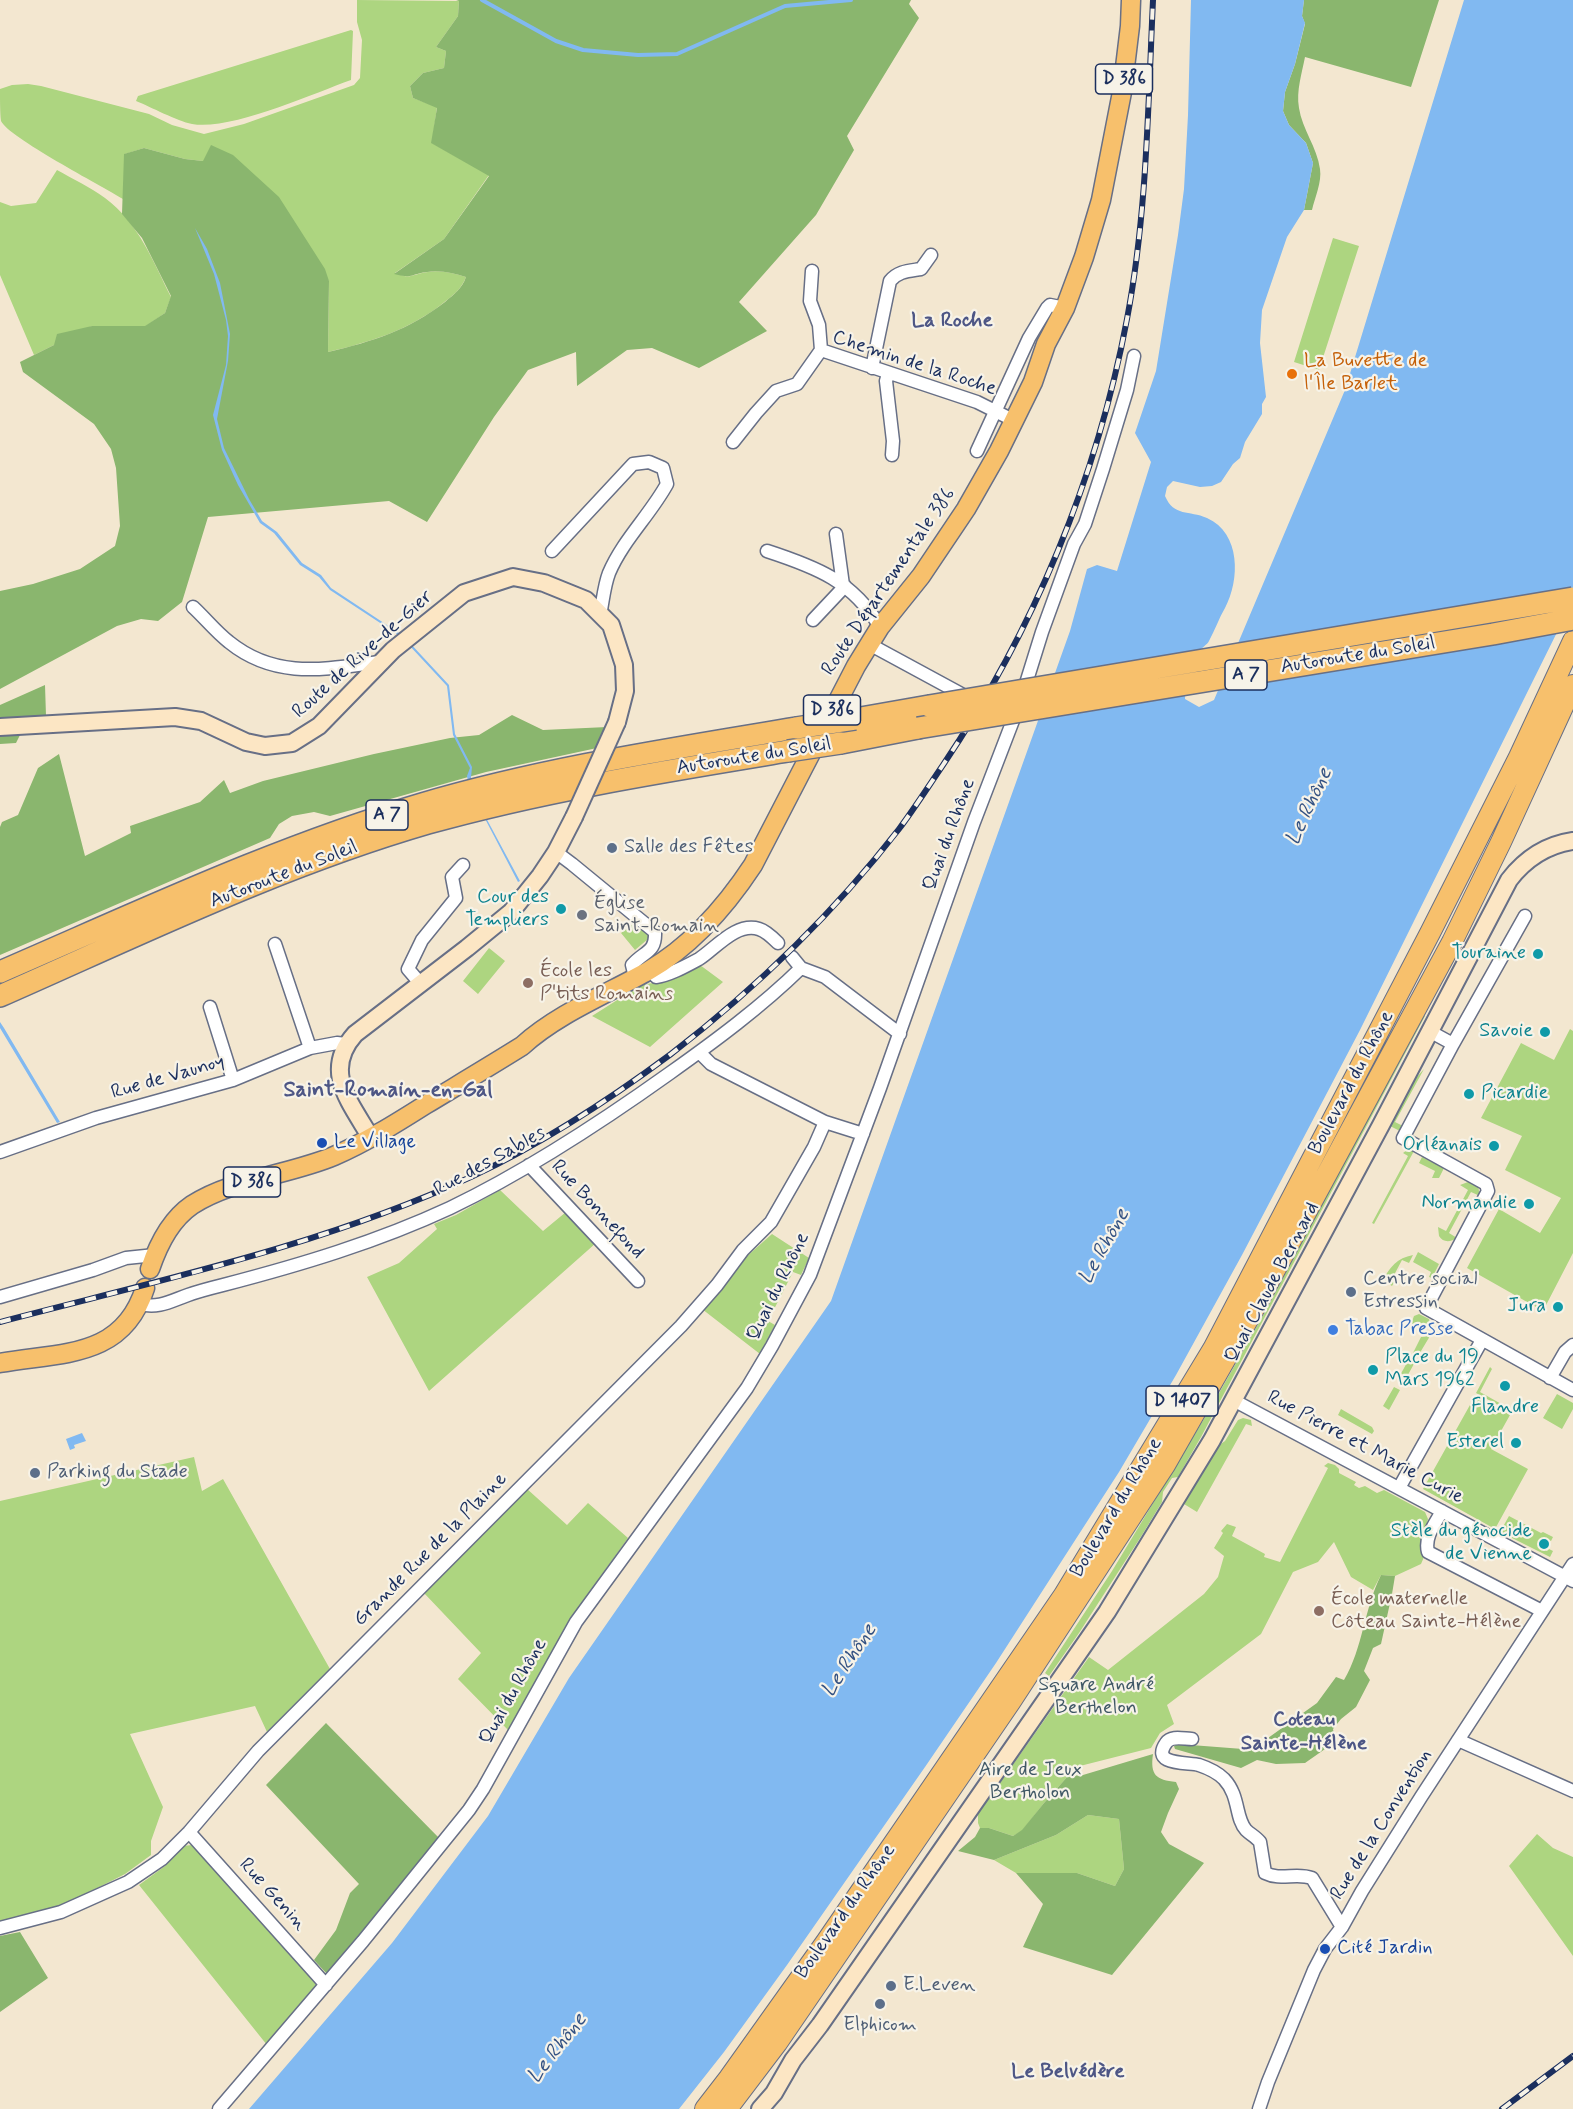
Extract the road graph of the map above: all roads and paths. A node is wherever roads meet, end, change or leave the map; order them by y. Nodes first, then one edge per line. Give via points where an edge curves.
1 (1131, 0) edge
2 (931, 255) dead end
3 (812, 272) dead end
4 (1065, 308) junction
5 (821, 350) junction
6 (1134, 356) dead end
7 (872, 368) junction
8 (888, 374) junction
9 (995, 410) junction
10 (1015, 421) junction
11 (733, 442) dead end
12 (977, 451) dead end
13 (892, 455) dead end
14 (836, 534) dead end
15 (552, 551) dead end
16 (767, 551) dead end
17 (844, 585) junction
18 (1573, 598) edge
19 (193, 607) dead end
20 (600, 615) junction
21 (1573, 619) edge
22 (813, 620) dead end
23 (880, 627) junction
24 (1573, 641) edge
25 (869, 644) junction
26 (380, 663) junction
27 (1573, 685) edge
28 (965, 696) dead end
29 (0, 727) edge
30 (1573, 841) edge
31 (556, 852) junction
32 (463, 865) dead end
33 (1525, 916) dead end
34 (778, 943) dead end
35 (275, 944) dead end
36 (792, 957) dead end
37 (801, 969) junction
38 (0, 972) edge
39 (642, 973) junction
40 (420, 983) junction
41 (0, 996) edge
42 (210, 1007) dead end
43 (1431, 1032) junction
44 (900, 1034) junction
45 (346, 1044) junction
46 (1453, 1044) junction
47 (310, 1048) junction
48 (699, 1052) junction
49 (233, 1080) junction
50 (825, 1122) junction
51 (863, 1134) junction
52 (371, 1138) junction
53 (0, 1152) edge
54 (529, 1165) junction
55 (152, 1262) joint
56 (638, 1281) dead end
57 (143, 1296) joint
58 (0, 1297) edge
59 (1482, 1340) junction
60 (1573, 1345) edge
61 (0, 1362) edge
62 (1550, 1378) junction
63 (1573, 1390) edge
64 (1235, 1401) junction
65 (1399, 1488) junction
66 (1442, 1511) junction
67 (1573, 1564) edge
68 (1569, 1578) edge
69 (1542, 1611) junction
70 (1192, 1739) dead end
71 (1458, 1740) junction
72 (1573, 1791) edge
73 (189, 1832) junction
74 (1342, 1927) junction
75 (0, 1928) edge
76 (326, 1985) junction
77 (219, 2109) edge
78 (705, 2109) edge
79 (727, 2109) edge
80 (760, 2109) edge
81 (1260, 2109) edge

1 - 4 main road, Route Départementale 386 / D 386 via 1122,92 1108,168 1089,241
2 - 7 street via 921,269 902,272 890,281
3 - 5 street via 810,302 819,325
4 - 9 street via 1047,308
4 - 10 main road, Route Départementale 386 / D 386
5 - 7 street, Chemin de la Roche
5 - 11 street, Chemin de la Roche via 797,384 776,391
6 - 44 street, Quai du Rhône via 1085,524 1048,615 1031,673 1010,718
7 - 8 street, Chemin de la Roche
8 - 9 street, Chemin de la Roche
8 - 13 street
9 - 10 street, Chemin de la Roche
9 - 12 street
10 - 23 main road, Route Départementale 386 / D 386 via 952,531
14 - 17 street
15 - 20 street via 633,464 649,462 663,468 667,484 657,504 624,544 608,575
16 - 17 street via 819,570
17 - 22 street
17 - 23 street via 862,600
18 - 38 highway, Autoroute du Soleil / A 7, bridge via 796,728 509,781 350,827 235,870
19 - 26 street via 229,642 256,660 312,671
20 - 26 main road, Route de Rive-de-Gier via 586,600 544,583 513,577 464,593
20 - 31 main road, Route de Rive-de-Gier, bridge via 611,625 624,665 625,691 617,722
21 - 41 highway, Autoroute du Soleil / A 7, bridge via 618,779 514,801 382,838 243,889
23 - 25 main road, Route Départementale 386 / D 386
24 - 78 highway, Boulevard du Rhône / D 1407 via 1430,933 1213,1349 1064,1595 826,1942
25 - 28 street
25 - 39 main road, Route Départementale 386 / D 386 via 736,892 672,955
26 - 29 main road, Route de Rive-de-Gier via 319,726 292,743 281,745 246,741 201,721 175,717
27 - 79 highway, Boulevard du Rhône / D 1407 via 1452,942 1165,1466 998,1720 777,2043
30 - 43 main road, Quai Claude Bernard via 1536,854 1509,880
31 - 39 street via 656,932 653,948 632,965
31 - 40 main road, Route de Rive-de-Gier via 511,912
32 - 40 street via 452,877 456,898 422,940 408,969
33 - 46 street
34 - 39 street via 761,929 750,928 737,931 699,959 665,975
35 - 47 street
36 - 37 street
37 - 44 street via 825,977
37 - 48 street, Rue des Sables
39 - 52 main road, Route Départementale 386 / D 386 via 542,1030
40 - 45 main road, Route de Rive-de-Gier
42 - 49 street
43 - 46 street
43 - 64 main road, Quai Claude Bernard
44 - 51 street, Quai du Rhône
45 - 47 street, Rue de Vaunoy
45 - 52 main road via 339,1077
46 - 59 street via 1403,1138 1488,1187 1426,1308
47 - 49 street, Rue de Vaunoy
48 - 50 street via 711,1064
48 - 54 street, Rue des Sables via 625,1105
49 - 53 street, Rue de Vaunoy via 96,1118
50 - 51 street
50 - 73 street, Grande Rue de la Plaine via 771,1221 681,1326 258,1751
51 - 76 street, Quai du Rhône via 817,1259 763,1363 576,1622 469,1810
52 - 55 main road, Route Départementale 386 / D 386 via 322,1161 200,1200 175,1221
54 - 56 street, Rue Bonnefond
54 - 57 street, Rue des Sables via 452,1207 331,1255 162,1305 154,1306
55 - 58 street via 126,1258
57 - 61 main road via 129,1321 101,1344
59 - 62 street
59 - 65 street
60 - 62 street
62 - 63 street
64 - 65 street, Rue Pierre et Marie Curie
64 - 80 main road, Quai Claude Bernard via 1096,1628
65 - 66 street, Rue Pierre et Marie Curie
66 - 68 street, Rue Pierre et Marie Curie
66 - 69 street via 1427,1538 1428,1552
67 - 68 street, Rue de la Convention
68 - 69 street, Rue de la Convention
69 - 71 street, Rue de la Convention
70 - 74 street via 1167,1741 1165,1758 1176,1764 1203,1766 1218,1774 1236,1796 1245,1829 1260,1842 1265,1873 1272,1877 1312,1878
71 - 72 street
71 - 74 street, Rue de la Convention
73 - 75 street, Grande Rue de la Plaine via 154,1867 128,1882 61,1912
73 - 76 street, Rue Genin
74 - 81 street, Rue de la Convention via 1314,1970
76 - 77 street, Quai du Rhône

